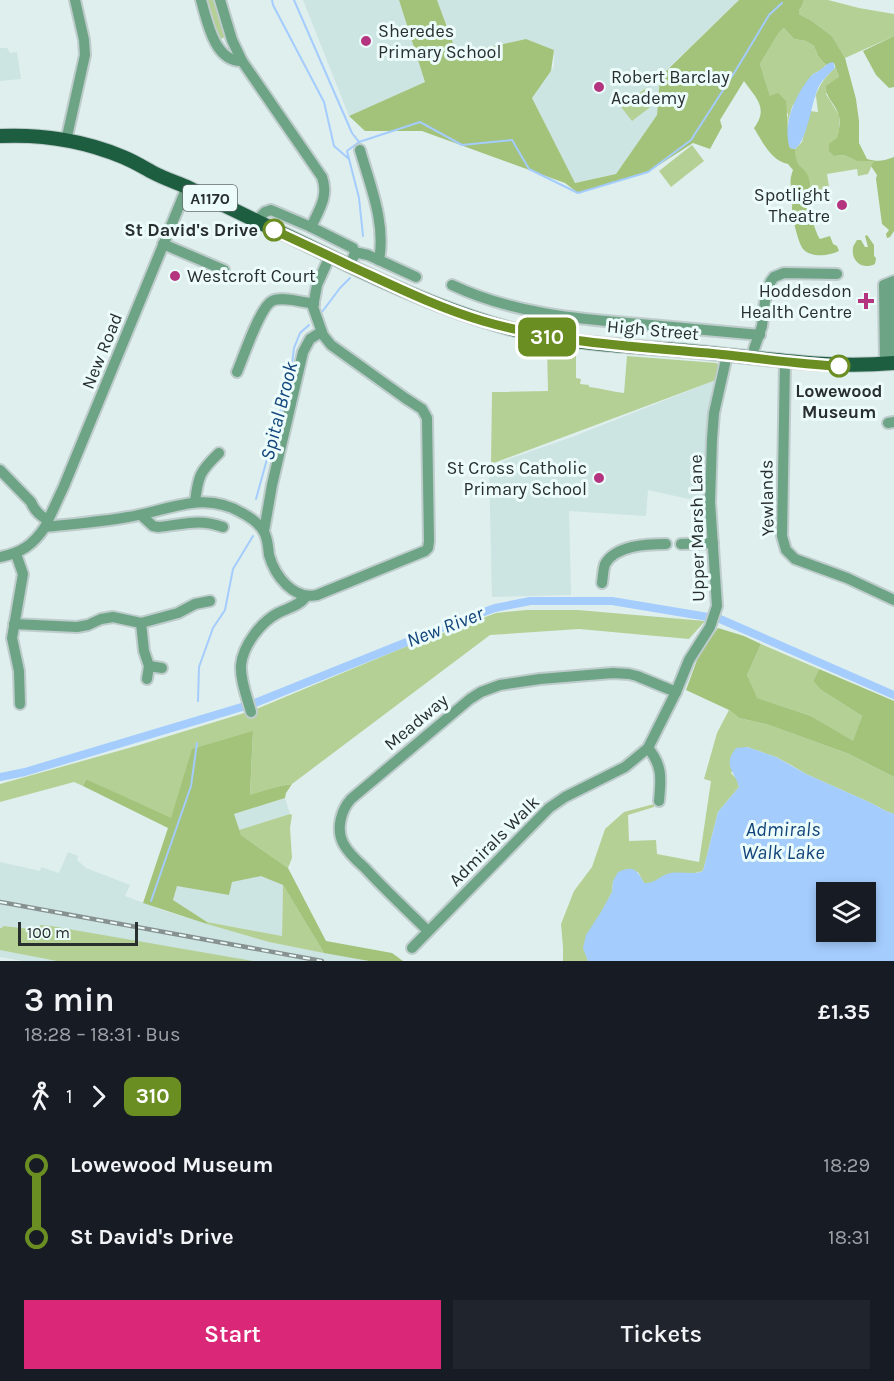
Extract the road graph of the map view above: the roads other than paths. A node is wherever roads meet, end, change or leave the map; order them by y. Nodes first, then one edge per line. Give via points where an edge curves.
1 (75, 0) edge
2 (201, 0) edge
3 (220, 0) edge
4 (232, 40) junction
5 (216, 45) junction
6 (242, 61) junction
7 (0, 136) edge
8 (66, 141) junction
9 (360, 150) dead end
10 (186, 187) junction
11 (256, 221) junction
12 (311, 227) junction
13 (164, 244) junction
14 (330, 256) junction
15 (352, 259) junction
16 (379, 260) junction
17 (224, 270) dead end
18 (837, 274) dead end
19 (416, 277) dead end
20 (890, 283) edge
21 (452, 285) dead end
22 (314, 304) junction
23 (594, 320) junction
24 (321, 332) junction
25 (759, 335) junction
26 (592, 342) junction
27 (727, 355) junction
28 (753, 358) junction
29 (785, 361) junction
30 (891, 364) edge
31 (237, 372) dead end
32 (219, 453) dead end
33 (0, 470) edge
34 (31, 502) junction
35 (195, 502) junction
36 (54, 506) junction
37 (141, 515) junction
38 (47, 524) junction
39 (223, 527) dead end
40 (264, 531) junction
41 (712, 543) junction
42 (666, 544) dead end
43 (681, 544) dead end
44 (16, 554) junction
45 (0, 557) edge
46 (602, 583) dead end
47 (306, 596) junction
48 (894, 600) edge
49 (210, 601) dead end
50 (141, 622) junction
51 (14, 624) junction
52 (149, 666) junction
53 (162, 668) dead end
54 (147, 679) dead end
55 (676, 692) junction
56 (20, 704) dead end
57 (251, 712) dead end
58 (648, 748) junction
59 (659, 801) dead end
60 (428, 931) junction
61 (412, 948) dead end

1 - 8 street via 85,55
2 - 5 street
3 - 4 street
4 - 5 street
4 - 6 street
5 - 6 street via 225,55
6 - 12 street via 324,181 325,198
7 - 8 main road, A1170
8 - 10 main road, A1170 via 124,157
9 - 16 street via 380,222
10 - 11 main road, A1170
10 - 13 street, New Road
11 - 12 street via 271,210
11 - 14 main road, A1170
12 - 15 street via 351,246 355,250
13 - 17 street
13 - 36 street, New Road
14 - 15 main road, A1170
14 - 22 street via 317,285
15 - 16 street via 364,254
15 - 26 main road, High Street / A1170 via 384,281 461,314 533,334
16 - 19 street
18 - 25 street via 784,273 774,277 766,293
20 - 30 street
21 - 23 street via 521,309
22 - 24 street
22 - 31 street via 282,299 269,303
23 - 25 street
23 - 26 street
24 - 40 street via 310,339 303,352
24 - 47 street via 331,345 426,414 429,541 424,552
25 - 28 street
26 - 27 main road, High Street / A1170
27 - 28 main road, High Street / A1170
27 - 41 street, Upper Marsh Lane via 712,439
28 - 29 main road, High Street / A1170
29 - 30 main road, High Street / A1170 via 840,366
29 - 48 street, Yewlands via 782,536 786,550 795,559
32 - 35 street via 201,473
33 - 34 street
34 - 36 street
34 - 38 street
35 - 37 street
35 - 40 street via 230,507
36 - 38 street, New Road
37 - 38 street
37 - 39 street via 158,527 199,522
38 - 44 street via 34,541
40 - 47 street via 273,565 281,578 291,589
41 - 43 street
41 - 55 street, Upper Marsh Lane via 716,608
42 - 46 street via 627,549 613,555 605,565
44 - 45 street
44 - 51 street via 23,574
47 - 57 street via 255,632 245,653 241,670
49 - 50 street
50 - 51 street via 113,617 83,626
50 - 52 street
51 - 56 street via 12,638
52 - 53 street
52 - 54 street
55 - 58 street, Admirals Walk
55 - 60 street, Meadway via 620,673 493,687 470,699 351,799 342,813 343,843
58 - 59 street via 660,770
58 - 60 street, Admirals Walk via 625,767 549,808
60 - 61 street, Admirals Walk

